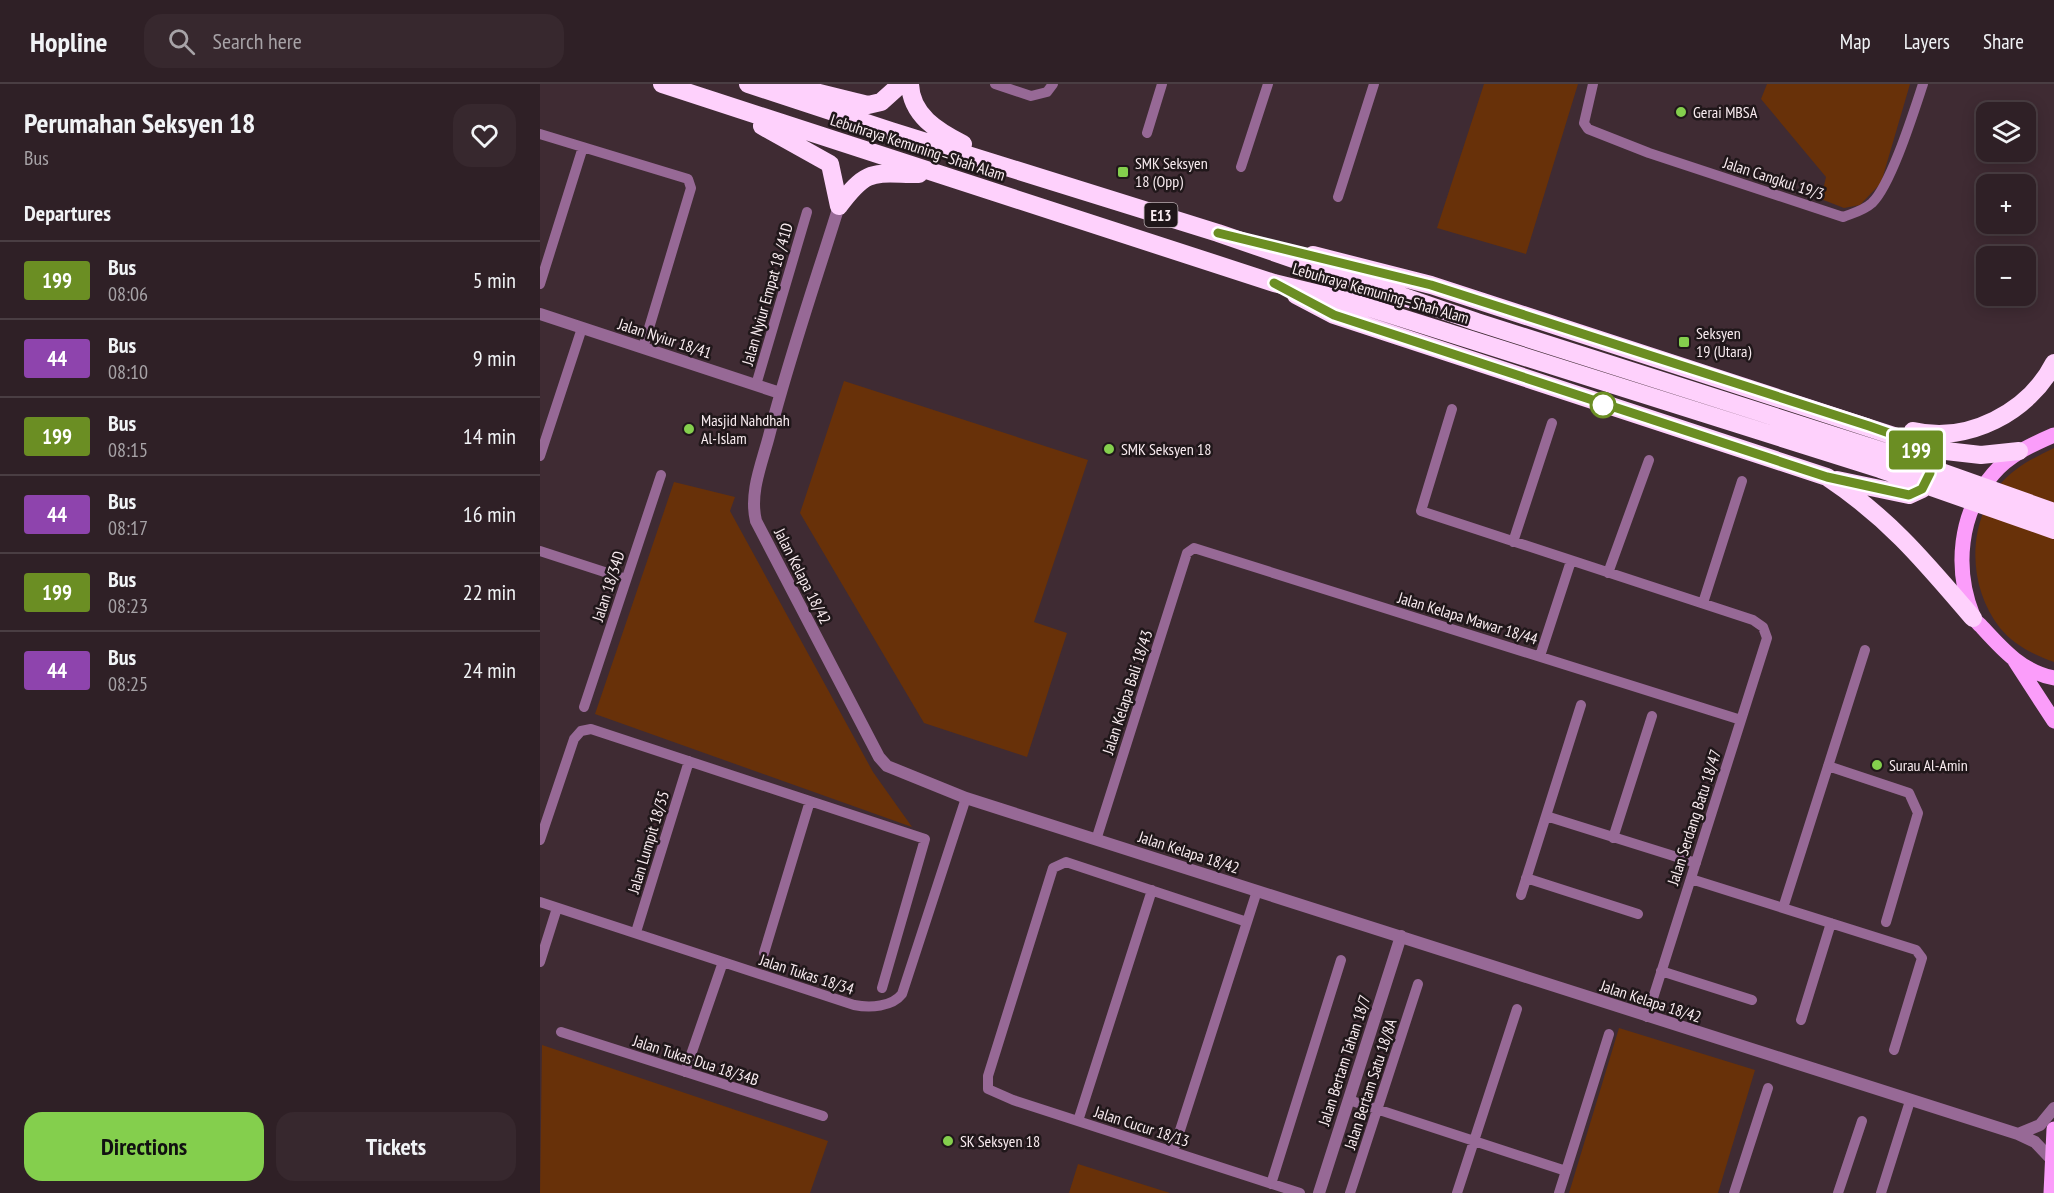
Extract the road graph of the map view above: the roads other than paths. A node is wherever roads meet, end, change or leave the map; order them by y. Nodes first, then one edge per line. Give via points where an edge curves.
1 (662, 84) edge
2 (748, 84) edge
3 (782, 84) edge
4 (901, 84) edge
5 (910, 84) edge
6 (995, 84) edge
7 (1053, 84) edge
8 (1162, 84) edge
9 (1268, 84) edge
10 (1374, 84) edge
11 (1593, 84) edge
12 (1923, 84) edge
13 (708, 99) junction
14 (1147, 133) dead end
15 (540, 134) edge
16 (583, 147) junction
17 (1004, 165) junction
18 (1241, 167) dead end
19 (936, 174) junction
20 (1338, 197) dead end
21 (839, 206) junction
22 (807, 212) dead end
23 (1218, 233) junction
24 (1274, 283) junction
25 (540, 284) edge
26 (540, 314) edge
27 (582, 328) junction
28 (643, 348) junction
29 (2054, 363) edge
30 (756, 385) junction
31 (780, 393) junction
32 (1809, 406) junction
33 (1452, 409) dead end
34 (1552, 423) dead end
35 (1889, 433) junction
36 (2054, 435) edge
37 (2019, 451) junction
38 (540, 456) edge
39 (1649, 460) dead end
40 (661, 475) dead end
41 (1827, 477) junction
42 (1742, 481) dead end
43 (2054, 512) edge
44 (2054, 530) edge
45 (1513, 542) junction
46 (540, 551) edge
47 (1187, 553) joint
48 (1570, 561) junction
49 (1608, 573) junction
50 (626, 579) junction
51 (1703, 603) junction
52 (1973, 618) junction
53 (1865, 650) dead end
54 (1540, 656) junction
55 (2015, 661) junction
56 (2054, 678) edge
57 (1581, 705) dead end
58 (584, 707) dead end
59 (1652, 716) dead end
60 (1741, 720) junction
61 (2054, 721) edge
62 (689, 761) junction
63 (1828, 766) junction
64 (966, 798) junction
65 (810, 801) junction
66 (1546, 816) junction
67 (1613, 838) junction
68 (540, 840) edge
69 (1096, 840) junction
70 (1695, 863) junction
71 (1526, 878) junction
72 (1691, 879) junction
73 (1152, 890) junction
74 (1257, 891) junction
75 (1521, 895) dead end
76 (540, 902) edge
77 (557, 908) junction
78 (1783, 908) junction
79 (1638, 914) dead end
80 (1247, 922) junction
81 (1886, 922) dead end
82 (1831, 923) junction
83 (636, 932) junction
84 (1401, 936) junction
85 (764, 953) dead end
86 (1341, 960) dead end
87 (540, 962) edge
88 (723, 962) junction
89 (1661, 971) junction
90 (1418, 984) dead end
91 (882, 988) dead end
92 (1752, 1000) dead end
93 (1517, 1009) dead end
94 (1647, 1017) junction
95 (1801, 1020) dead end
96 (561, 1032) dead end
97 (1609, 1034) dead end
98 (1894, 1050) dead end
99 (685, 1072) junction
100 (1768, 1088) dead end
101 (1348, 1100) junction
102 (1910, 1101) junction
103 (1378, 1108) junction
104 (2054, 1108) edge
105 (823, 1116) dead end
106 (1078, 1121) junction
107 (1862, 1121) dead end
108 (2054, 1129) edge
109 (2018, 1134) junction
110 (1474, 1140) junction
111 (1173, 1152) junction
112 (2052, 1160) junction
113 (1566, 1171) junction
114 (1271, 1184) junction
115 (1300, 1193) edge
116 (1319, 1193) edge
117 (1350, 1193) edge
118 (1457, 1193) edge
119 (1559, 1193) edge
120 (1734, 1193) edge
121 (1838, 1193) edge
122 (1881, 1193) edge
123 (2051, 1193) edge

1 - 13 highway, Lebuhraya Kemuning–Shah Alam / E13
2 - 17 highway, Lebuhraya Kemuning–Shah Alam / E13
3 - 4 highway via 868,105 881,102
5 - 17 highway via 910,97 938,131
6 - 7 street via 1031,96 1047,92
8 - 14 street
9 - 18 street
10 - 20 street
11 - 12 street, Jalan Cangkul 19/3 via 1584,123 1588,129 1648,153 1842,217 1874,201 1909,128
13 - 19 highway, Lebuhraya Kemuning–Shah Alam / E13
13 - 21 highway via 830,164
15 - 16 street
16 - 25 street
16 - 28 street via 688,179 691,188
17 - 23 highway, Lebuhraya Kemuning–Shah Alam / E13
19 - 21 highway via 872,174 856,183
19 - 24 highway, Lebuhraya Kemuning–Shah Alam / E13
21 - 31 street, Jalan Kelapa 18/42
22 - 30 street, Jalan Nyiur Empat 18 /41D
23 - 32 highway via 1431,285
23 - 43 highway, Lebuhraya Kemuning–Shah Alam / E13 via 1882,451
24 - 41 highway via 1334,315
24 - 44 highway, Lebuhraya Kemuning–Shah Alam / E13 via 1348,301 1606,382 1880,469
26 - 27 street, Jalan Nyiur 18/41
27 - 28 street, Jalan Nyiur 18/41
27 - 38 street
28 - 30 street, Jalan Nyiur 18/41
29 - 32 highway via 2044,382 2015,408 1975,430 1935,436
30 - 31 street, Jalan Nyiur 18/41
31 - 64 street, Jalan Kelapa 18/42 via 756,489 756,521 879,757 894,770
32 - 35 highway
33 - 45 street via 1421,512
34 - 45 street
35 - 37 highway via 1937,450 1981,455
35 - 41 highway via 1926,457 1930,473 1922,489 1909,495
36 - 37 main road
37 - 52 main road via 1993,473 1974,502 1963,535 1962,570
39 - 49 street
40 - 50 street, Jalan 18/34D
41 - 52 highway via 1905,539
42 - 51 street
45 - 48 street
46 - 50 street
47 - 54 street, Jalan Kelapa Mawar 18/44 via 1194,548
47 - 69 street, Jalan Kelapa Bali 18/43
48 - 49 street
48 - 54 street
49 - 51 street
50 - 58 street, Jalan 18/34D
51 - 60 street, Jalan Serdang Batu 18/47 via 1753,620 1763,627 1767,638
52 - 55 main road
53 - 63 street
54 - 60 street, Jalan Kelapa Mawar 18/44
55 - 56 main road
55 - 61 main road
57 - 66 street
59 - 67 street
60 - 70 street, Jalan Serdang Batu 18/47
62 - 65 street
62 - 68 street via 591,729 581,731 574,739
62 - 83 street, Jalan Lumpit 18/35
63 - 78 street
63 - 81 street via 1909,793 1918,813
64 - 69 street, Jalan Kelapa 18/42
64 - 88 street, Jalan Tukas 18/34 via 915,958 902,994 895,1001 870,1007 854,1005
65 - 85 street
65 - 91 street via 925,839
66 - 67 street
66 - 71 street
67 - 70 street
69 - 74 street, Jalan Kelapa 18/42
70 - 72 street, Jalan Serdang Batu 18/47
71 - 75 street
71 - 79 street
72 - 78 street
72 - 89 street, Jalan Serdang Batu 18/47
73 - 80 street
73 - 106 street
73 - 106 street, Jalan Cucur 18/13 via 1066,862 1053,868 988,1076 988,1089
74 - 80 street
74 - 84 street, Jalan Kelapa 18/42
76 - 77 street, Jalan Tukas 18/34
77 - 83 street, Jalan Tukas 18/34
77 - 87 street
78 - 82 street
80 - 111 street
82 - 95 street
82 - 98 street via 1916,950 1922,958
83 - 88 street, Jalan Tukas 18/34
84 - 94 street, Jalan Kelapa 18/42
84 - 101 street, Jalan Bertam Tahan 18/7
86 - 114 street
88 - 99 street
89 - 92 street
89 - 94 street, Jalan Serdang Batu 18/47
90 - 103 street, Jalan Bertam Satu 18/8A
93 - 110 street
94 - 102 street, Jalan Kelapa 18/42
96 - 99 street, Jalan Tukas Dua 18/34B
97 - 113 street
99 - 105 street, Jalan Tukas Dua 18/34B
100 - 120 street
101 - 103 street
101 - 116 street, Jalan Bertam Tahan 18/7
102 - 109 street, Jalan Kelapa 18/42
102 - 122 street
103 - 110 street
103 - 117 street, Jalan Bertam Satu 18/8A
104 - 109 street via 2040,1125
106 - 111 street, Jalan Cucur 18/13
107 - 121 street
108 - 112 main road
109 - 112 street, Jalan Kelapa 18/42 via 2035,1142
110 - 113 street
110 - 118 street
111 - 114 street, Jalan Cucur 18/13
112 - 123 main road
113 - 119 street
114 - 115 street, Jalan Cucur 18/13

